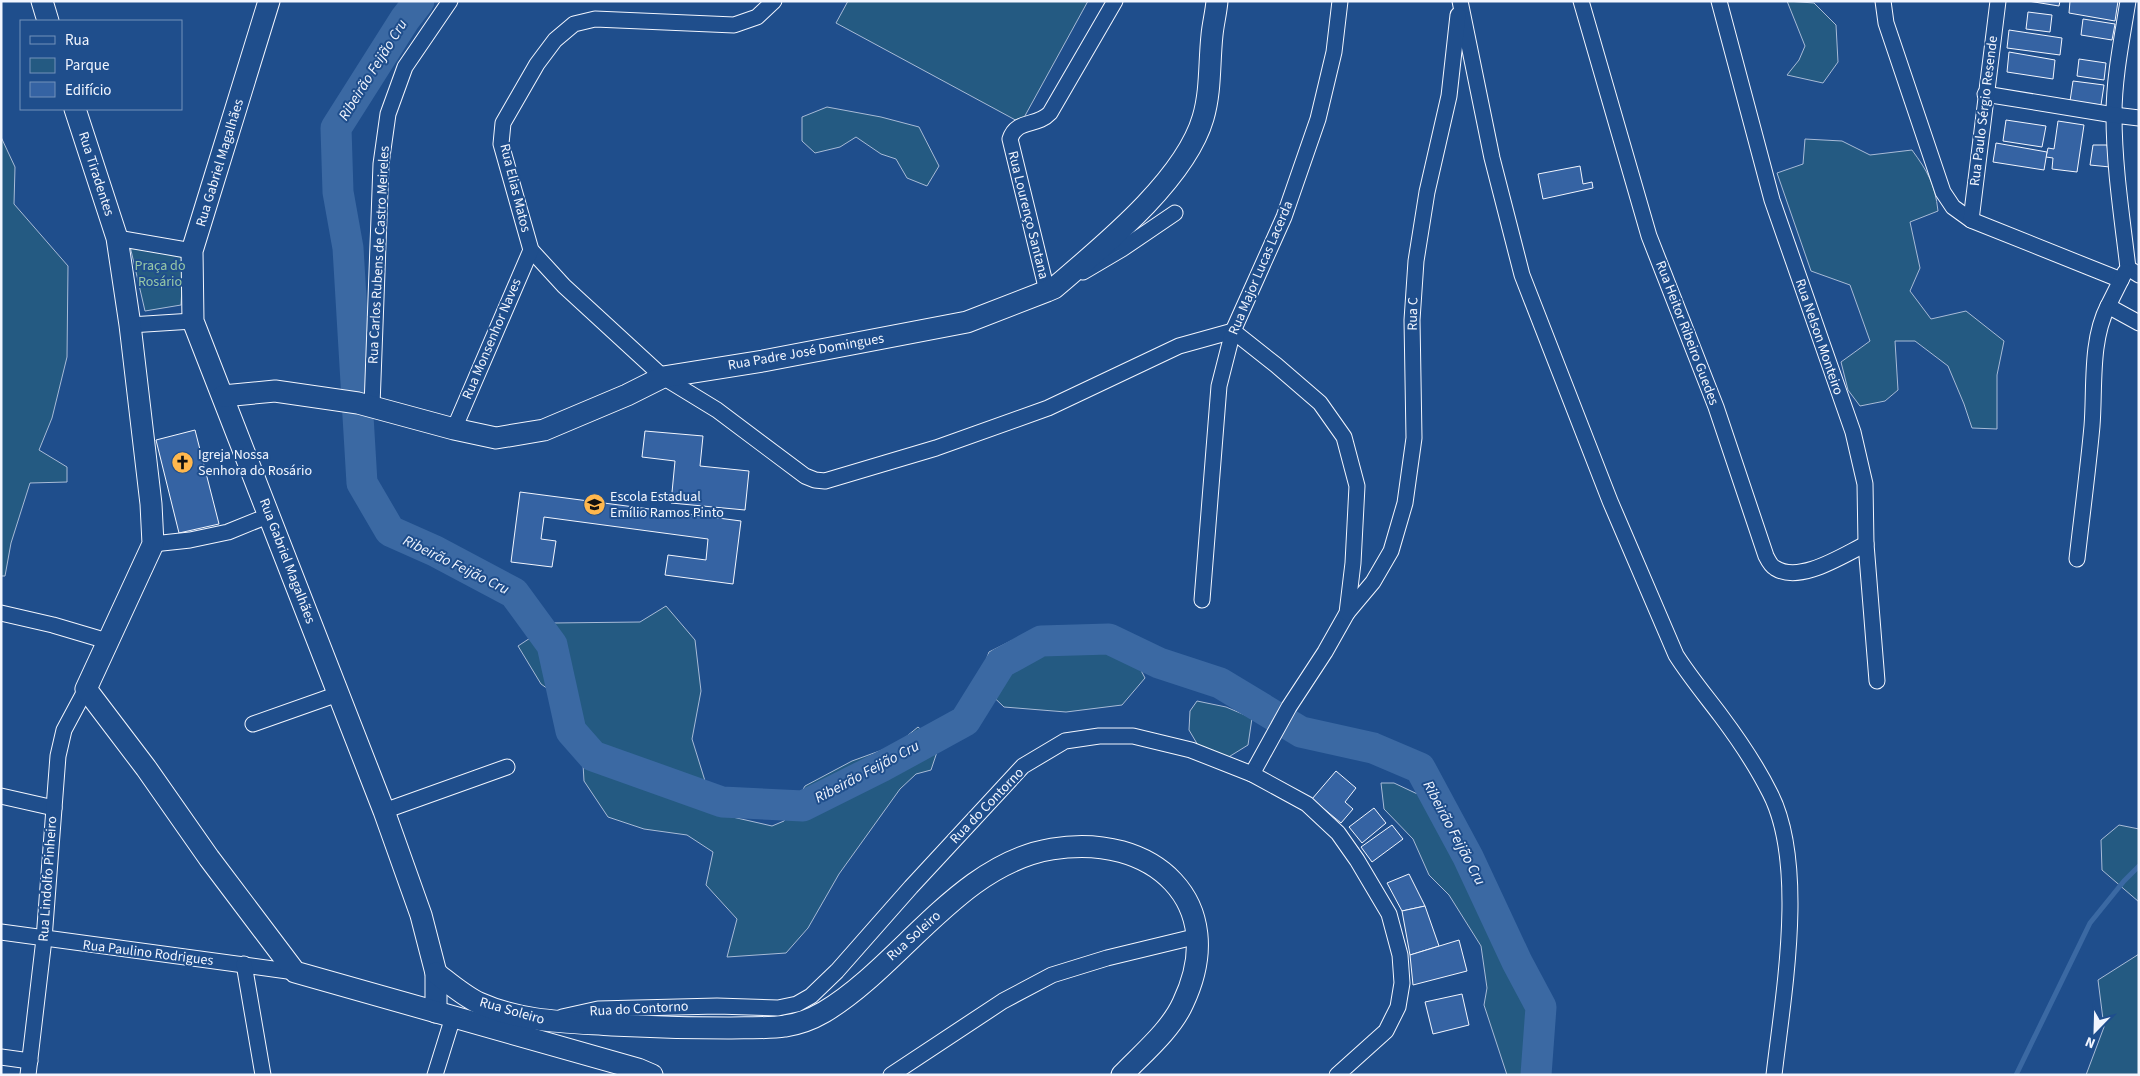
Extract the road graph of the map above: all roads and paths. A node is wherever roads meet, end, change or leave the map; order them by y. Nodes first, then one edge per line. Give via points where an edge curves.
1 (42, 1) edge
2 (269, 1) edge
3 (450, 1) edge
4 (774, 1) edge
5 (1115, 1) edge
6 (1217, 1) edge
7 (1340, 1) edge
8 (1460, 1) edge
9 (1581, 1) edge
10 (1719, 1) edge
11 (1883, 1) edge
12 (1998, 1) edge
13 (2128, 1) edge
14 (48, 20) edge
15 (1985, 94) junction
16 (75, 110) edge
17 (2114, 115) junction
18 (2139, 118) edge
19 (1175, 213) dead end
20 (1971, 220) junction
21 (117, 238) junction
22 (531, 250) junction
23 (192, 251) junction
24 (2129, 274) edge
25 (1050, 289) junction
26 (2108, 306) junction
27 (193, 321) junction
28 (2139, 323) edge
29 (130, 325) junction
30 (1233, 331) junction
31 (663, 376) junction
32 (223, 396) junction
33 (365, 404) junction
34 (454, 429) junction
35 (270, 515) junction
36 (152, 544) junction
37 (1866, 544) junction
38 (2077, 559) dead end
39 (1202, 600) dead end
40 (1, 613) edge
41 (1347, 613) junction
42 (107, 641) junction
43 (1877, 681) dead end
44 (86, 689) junction
45 (338, 694) junction
46 (253, 724) dead end
47 (507, 767) dead end
48 (1252, 774) junction
49 (1, 796) edge
50 (54, 808) junction
51 (384, 811) junction
52 (1, 932) edge
53 (1198, 936) junction
54 (44, 939) junction
55 (244, 964) junction
56 (295, 972) junction
57 (436, 974) junction
58 (445, 1015) junction
59 (541, 1021) junction
60 (1, 1057) edge
61 (29, 1068) edge
62 (263, 1075) edge
63 (435, 1075) edge
64 (652, 1075) edge
65 (891, 1075) edge
66 (1122, 1075) edge
67 (1337, 1075) edge
68 (1774, 1075) edge

1 - 14 street
2 - 23 street, Rua Gabriel Magalhães
3 - 33 street, Rua Carlos Rubens de Castro Meireles via 405,67 388,114 381,164
4 - 22 street, Rua Elias Matos via 758,17 734,25 595,18 574,24 555,40 537,64 503,123 501,144
5 - 25 street, Rua Lourenço Santana via 1050,113 1041,121 1015,129 1010,139
6 - 25 street, Rua Padre José Domingues via 1203,119 1187,154 1147,203 1106,243
7 - 30 street, Rua Major Lucas Lacerda via 1334,52 1318,119 1284,217
8 - 41 street, Rua C via 1449,96 1427,192 1416,261 1412,320 1414,438 1406,496 1391,551
8 - 68 street via 1492,158 1522,275 1610,501 1676,655 1750,758 1780,817 1789,873 1788,952
9 - 37 street, Rua Heitor Ribeiro Guedes via 1649,236 1716,407 1766,556 1774,568 1797,573 1809,571
10 - 37 street, Rua Nelson Monteiro via 1772,200 1853,432 1864,484
11 - 20 street via 1889,31 1943,192 1953,207
12 - 15 street, Rua Paulo Sérgio Resende
13 - 17 street
15 - 17 street
15 - 20 street, Rua Paulo Sérgio Resende
16 - 21 street, Rua Tiradentes
17 - 18 street
17 - 24 street
19 - 25 street via 1122,249
20 - 24 street
21 - 23 street
21 - 29 street, Rua Tiradentes
22 - 31 street, Rua Elias Matos via 564,286
22 - 34 street, Rua Monsenhor Naves
23 - 27 street, Rua Gabriel Magalhães
24 - 26 street
25 - 31 street, Rua Padre José Domingues via 967,322 763,361
26 - 28 street
26 - 38 street via 2102,318 2097,350
27 - 29 street
27 - 32 street, Rua Gabriel Magalhães
29 - 36 street, Rua Tiradentes via 151,504
30 - 31 street, Rua Elias Matos via 1179,346 1048,408 936,448 825,481 805,476 717,410
30 - 39 street, Rua Major Lucas Lacerda via 1219,386
30 - 41 street via 1320,403 1344,437 1357,486
31 - 34 street, Rua Padre José Domingues via 544,430 496,438
32 - 33 street, Rua Padre José Domingues via 275,391
32 - 35 street, Rua Gabriel Magalhães
33 - 34 street, Rua Padre José Domingues
35 - 36 street via 228,532
35 - 45 street, Rua Gabriel Magalhães
36 - 42 street
37 - 43 street, Rua Nelson Monteiro
40 - 42 street
41 - 48 street
42 - 44 street
44 - 50 street, Rua Lindolfo Pinheiro via 64,730 58,756
44 - 56 street
45 - 46 street
45 - 51 street, Rua Gabriel Magalhães
47 - 51 street
48 - 59 street, Rua do Contorno via 1191,750 1133,736 1099,736 1065,742 1023,766 837,971 811,996 797,1004 778,1008 598,1009
48 - 67 street, Rua do Contorno via 1307,804 1338,833 1388,914 1400,955 1402,983 1398,1008 1386,1031
49 - 50 street
50 - 54 street, Rua Lindolfo Pinheiro
51 - 57 street, Rua Gabriel Magalhães via 421,915
52 - 54 street, Rua Paulino Rodrigues
53 - 59 street, Rua Soleiro via 1194,912 1177,884 1152,864 1118,849 1085,845 1050,849 1024,857 967,888 862,983 826,1011 804,1022 783,1027 689,1028
53 - 65 street via 1052,975 1003,1001
53 - 66 street, Rua Soleiro via 1194,978 1182,1006 1158,1039
54 - 55 street, Rua Paulino Rodrigues
54 - 61 street, Rua Lindolfo Pinheiro
55 - 56 street, Rua Paulino Rodrigues
55 - 62 street
56 - 58 street
57 - 58 street, Rua Gabriel Magalhães
57 - 59 street, Rua Soleiro via 478,1003
58 - 63 street
58 - 64 street
60 - 61 street

